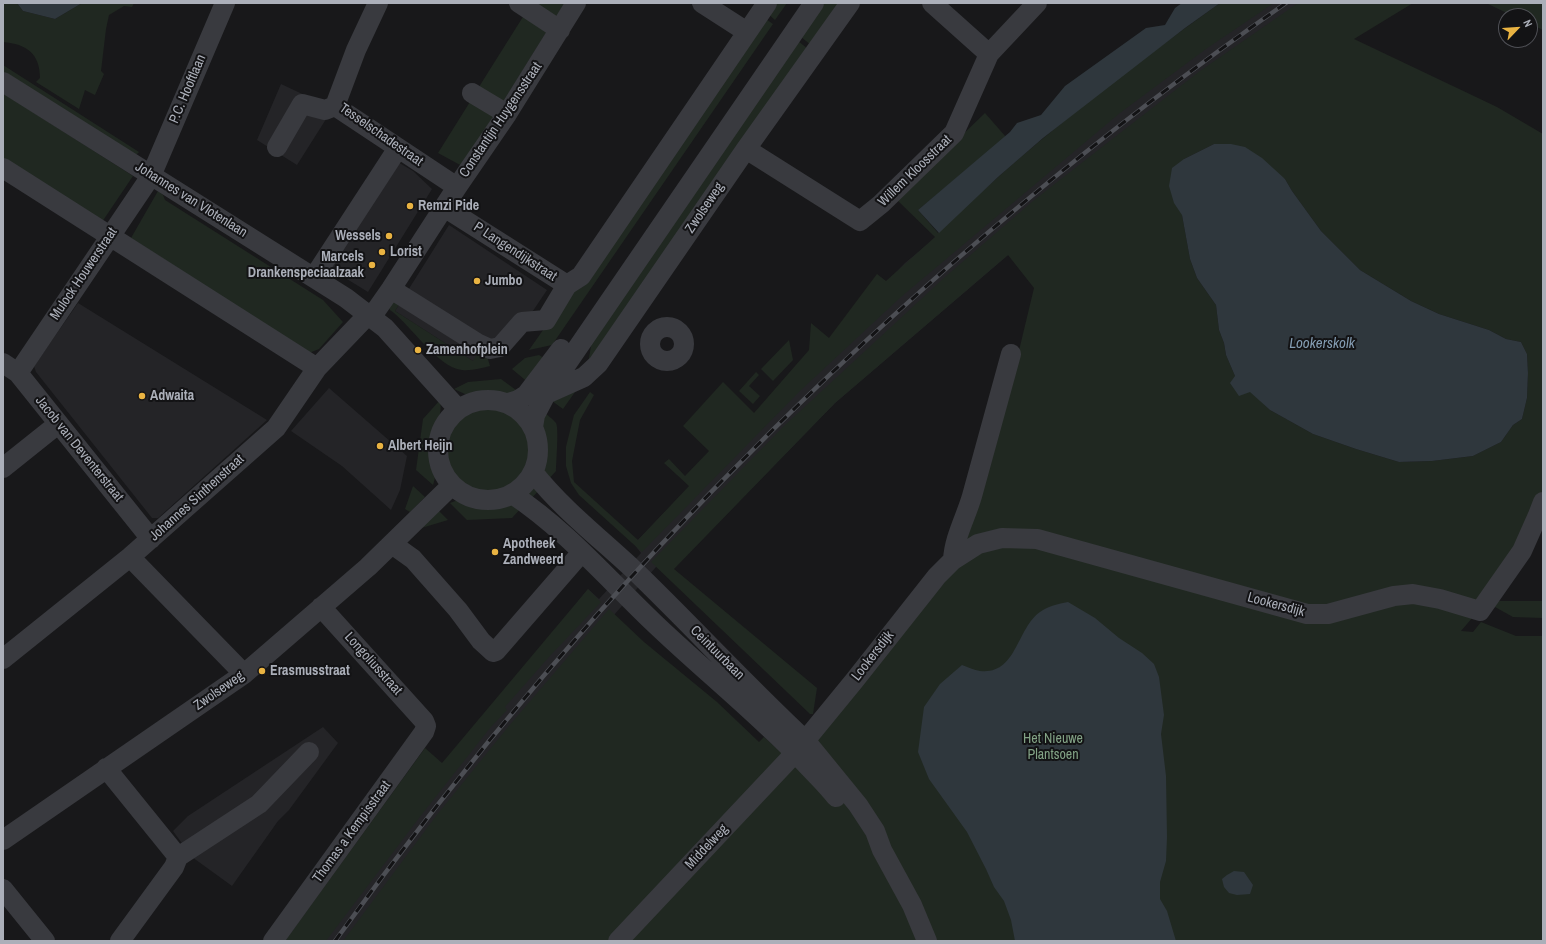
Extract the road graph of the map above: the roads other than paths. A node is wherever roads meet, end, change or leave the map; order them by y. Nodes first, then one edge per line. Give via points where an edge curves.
1 (225, 3) edge
2 (378, 3) edge
3 (519, 3) edge
4 (576, 3) edge
5 (702, 3) edge
6 (767, 3) edge
7 (798, 3) edge
8 (814, 3) edge
9 (850, 3) edge
10 (932, 3) edge
11 (1037, 3) edge
12 (560, 30) junction
13 (747, 32) junction
14 (989, 54) junction
15 (3, 82) edge
16 (472, 93) dead end
17 (335, 106) junction
18 (507, 114) junction
19 (277, 147) dead end
20 (398, 148) junction
21 (746, 149) junction
22 (3, 168) edge
23 (151, 176) junction
24 (457, 187) junction
25 (444, 207) junction
26 (110, 236) junction
27 (314, 277) junction
28 (566, 285) junction
29 (391, 289) junction
30 (633, 314) junction
31 (369, 315) junction
32 (655, 332) dead end
33 (1011, 354) dead end
34 (10, 368) edge
35 (317, 368) junction
36 (546, 394) junction
37 (508, 404) junction
38 (458, 409) junction
39 (58, 424) junction
40 (533, 426) junction
41 (3, 468) edge
42 (533, 472) junction
43 (452, 485) junction
44 (512, 494) junction
45 (1543, 502) edge
46 (151, 539) junction
47 (392, 544) junction
48 (582, 552) junction
49 (130, 557) junction
50 (953, 560) junction
51 (321, 607) junction
52 (3, 659) edge
53 (244, 674) junction
54 (424, 720) joint
55 (800, 747) junction
56 (309, 752) dead end
57 (106, 768) junction
58 (3, 840) edge
59 (178, 857) junction
60 (3, 889) edge
61 (45, 941) edge
62 (120, 941) edge
63 (273, 941) edge
64 (618, 941) edge
65 (927, 941) edge

1 - 23 street, P.C. Hooftlaan
2 - 17 street, Tesselschadestraat via 356,50
3 - 12 street
4 - 12 street, Constantijn Huygensstraat
5 - 13 street
6 - 13 street
7 - 37 street via 572,334 530,391
8 - 36 street, Zwolseweg
9 - 21 street, Zwolseweg
10 - 14 street
11 - 14 street, Willem Kloosstraat
12 - 18 street, Constantijn Huygensstraat
13 - 28 street via 581,276
14 - 21 street, Willem Kloosstraat via 954,133 860,221
15 - 23 street, Johannes van Vlotenlaan
16 - 18 street
17 - 19 street via 325,110 302,104
17 - 20 street, Tesselschadestraat
18 - 24 street, Constantijn Huygensstraat
20 - 24 street, Tesselschadestraat
20 - 27 street
21 - 30 street, Zwolseweg
22 - 26 street
23 - 26 street, Mulock Houwerstraat
23 - 27 street, Johannes van Vlotenlaan
24 - 25 street, Constantijn Huygensstraat
25 - 28 street, P Langendijkstraat
25 - 29 street, Constantijn Huygensstraat
26 - 34 street, Mulock Houwerstraat
26 - 35 street
27 - 31 street, Johannes van Vlotenlaan
28 - 29 street via 546,320 522,322 500,348 490,349 477,344
29 - 31 street, Constantijn Huygensstraat via 377,309
30 - 32 street
30 - 36 street, Zwolseweg via 598,364 584,377
31 - 35 street, Johannes Sinthenstraat
31 - 38 street, Johannes van Vlotenlaan via 392,335
33 - 50 street
34 - 39 street, Jacob van Deventerstraat
35 - 46 street, Johannes Sinthenstraat via 276,428
36 - 40 street, Zwolseweg via 535,414
37 - 38 street via 482,399
37 - 40 street via 523,413
38 - 43 street via 444,425 437,446 442,471
39 - 41 street
39 - 46 street, Jacob van Deventerstraat
40 - 42 street via 538,449
42 - 44 street via 528,481
42 - 55 street, Ceintuurbaan via 558,500 635,572
43 - 44 street via 467,496 485,500 499,499
43 - 47 street, Zwolseweg
44 - 48 street, Ceintuurbaan
45 - 50 street, Lookersdijk via 1522,551 1480,611 1413,594 1394,596 1328,614 1307,614 1037,539 989,540
46 - 49 street, Johannes Sinthenstraat
47 - 48 street via 413,560 493,652
47 - 51 street, Zwolseweg
48 - 55 street, Ceintuurbaan via 652,621 761,719
49 - 52 street, Johannes Sinthenstraat
49 - 53 street
50 - 55 street, Lookersdijk via 937,576
51 - 53 street, Zwolseweg
51 - 54 street, Longoliusstraat
53 - 57 street, Zwolseweg
54 - 63 street, Thomas a Kempisstraat via 424,732
55 - 64 street, Middelweg
55 - 65 street, Ceintuurbaan via 831,791 867,836 882,850 912,905
56 - 59 street via 259,804
57 - 58 street, Zwolseweg
57 - 59 street
59 - 62 street
60 - 61 street

